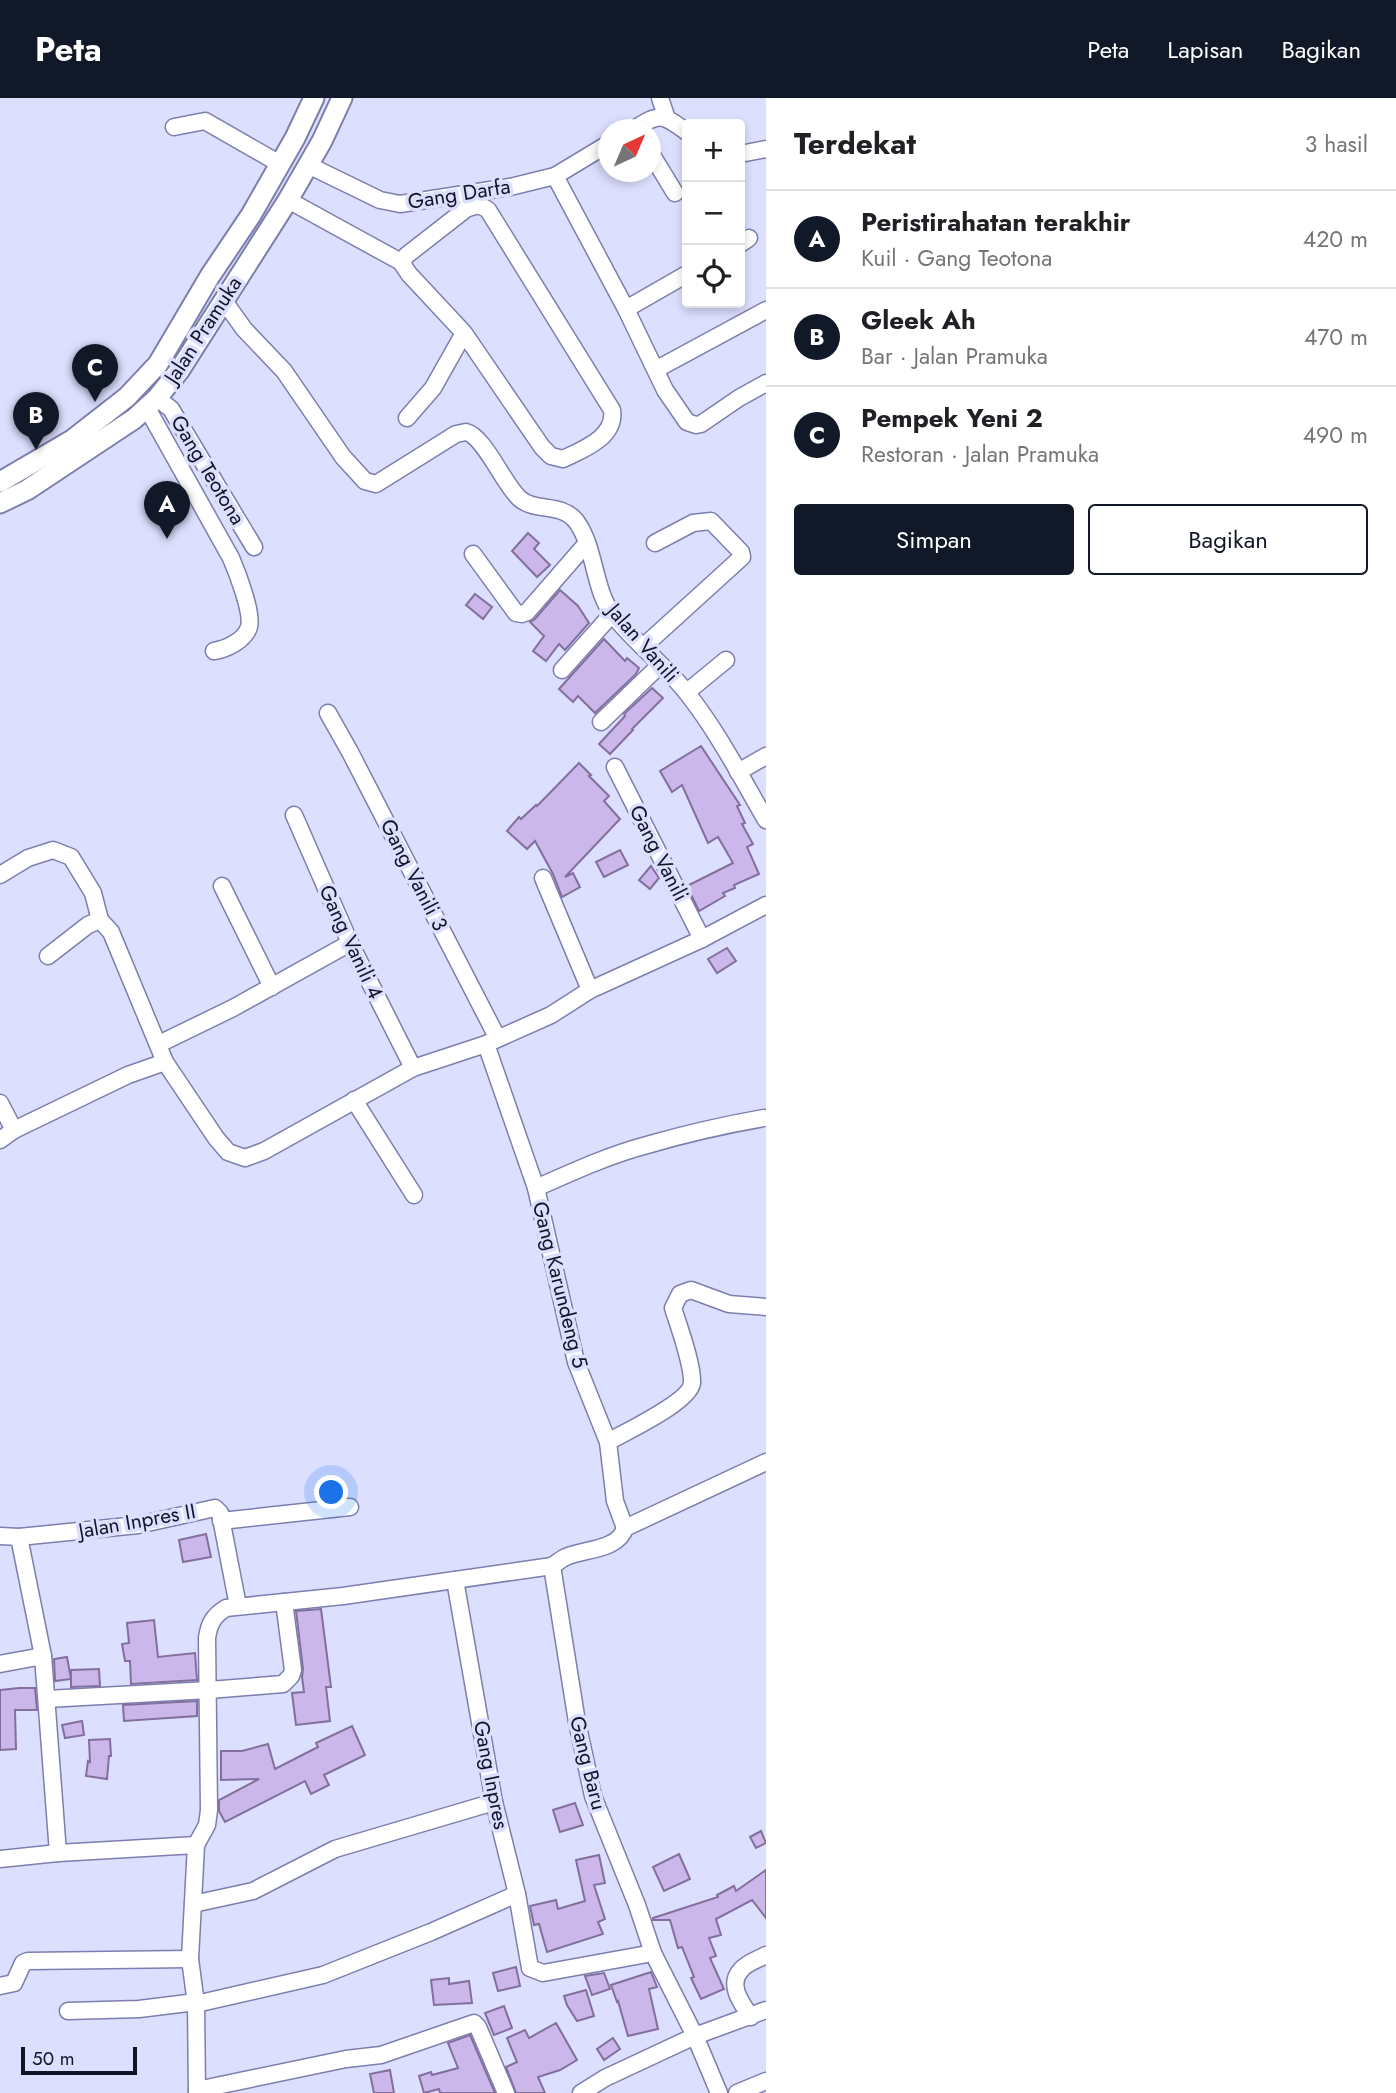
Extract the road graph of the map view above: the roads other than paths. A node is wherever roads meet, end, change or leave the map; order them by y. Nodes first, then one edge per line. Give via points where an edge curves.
1 (314, 98) edge
2 (342, 98) edge
3 (660, 98) edge
4 (650, 119) edge
5 (667, 119) junction
6 (174, 127) dead end
7 (682, 129) edge
8 (766, 149) edge
9 (598, 150) edge
10 (745, 153) edge
11 (280, 164) junction
12 (308, 165) junction
13 (661, 170) edge
14 (555, 176) junction
15 (675, 193) dead end
16 (288, 200) junction
17 (401, 262) junction
18 (682, 277) edge
19 (224, 302) junction
20 (626, 309) junction
21 (766, 310) edge
22 (464, 333) junction
23 (657, 369) junction
24 (766, 383) edge
25 (152, 403) junction
26 (407, 418) dead end
27 (15, 482) edge
28 (0, 503) edge
29 (587, 543) junction
30 (655, 543) dead end
31 (254, 547) dead end
32 (473, 554) dead end
33 (612, 614) junction
34 (643, 646) junction
35 (214, 651) dead end
36 (726, 660) dead end
37 (660, 666) junction
38 (562, 670) dead end
39 (687, 692) junction
40 (328, 713) dead end
41 (601, 722) dead end
42 (766, 756) edge
43 (615, 767) dead end
44 (738, 772) junction
45 (294, 815) dead end
46 (766, 820) edge
47 (0, 875) edge
48 (543, 878) dead end
49 (222, 886) dead end
50 (766, 905) edge
51 (100, 920) junction
52 (702, 939) junction
53 (350, 943) junction
54 (48, 956) dead end
55 (272, 987) junction
56 (590, 990) junction
57 (491, 1040) junction
58 (159, 1044) junction
59 (165, 1062) junction
60 (412, 1068) junction
61 (354, 1100) junction
62 (0, 1103) edge
63 (764, 1118) dead end
64 (14, 1130) junction
65 (0, 1140) edge
66 (536, 1188) junction
67 (415, 1195) dead end
68 (766, 1307) edge
69 (608, 1442) junction
70 (766, 1462) edge
71 (349, 1507) dead end
72 (221, 1521) junction
73 (625, 1528) junction
74 (0, 1536) edge
75 (19, 1537) junction
76 (552, 1566) junction
77 (454, 1580) junction
78 (284, 1602) junction
79 (238, 1606) junction
80 (43, 1656) junction
81 (0, 1664) edge
82 (209, 1690) junction
83 (47, 1699) junction
84 (494, 1802) junction
85 (196, 1845) junction
86 (58, 1853) junction
87 (0, 1859) edge
88 (517, 1894) junction
89 (193, 1904) junction
90 (653, 1953) junction
91 (766, 1955) edge
92 (190, 1959) junction
93 (0, 1986) edge
94 (196, 2003) junction
95 (68, 2011) dead end
96 (758, 2014) edge
97 (695, 2036) junction
98 (766, 2081) edge
99 (197, 2092) edge
100 (506, 2093) edge
101 (581, 2093) edge
102 (719, 2093) edge
103 (737, 2093) edge

1 - 11 main road, Jalan Pramuka
2 - 12 main road, Jalan Pramuka
3 - 5 street
4 - 5 street
5 - 7 street
6 - 11 street via 205,121
8 - 10 street
9 - 14 street, Gang Darfa
11 - 27 main road, Jalan Pramuka via 158,364 103,416
12 - 14 street, Gang Darfa via 380,200 400,204
12 - 16 main road, Jalan Pramuka
13 - 15 street
14 - 20 street
16 - 17 street
16 - 19 main road, Jalan Pramuka
17 - 22 street
17 - 22 street via 466,209 482,205 612,410 607,432 564,459 551,456
18 - 20 street
19 - 25 main road, Jalan Pramuka
19 - 29 street, Jalan Vanili via 284,370 343,457 365,481 376,484 456,434 471,432 521,500 569,514
20 - 23 street
21 - 23 street
22 - 26 street via 433,388
23 - 24 street via 683,417 696,425
25 - 27 main road, Jalan Pramuka
25 - 31 street, Gang Teotona via 171,409
25 - 35 street via 231,558 245,599 249,627 232,645
27 - 28 main road, Jalan Pramuka
29 - 32 street via 522,614 516,613
29 - 33 street, Jalan Vanili
30 - 34 street via 693,523 711,521 742,557
33 - 34 street, Jalan Vanili
33 - 38 street
34 - 37 street, Jalan Vanili
36 - 39 street
37 - 39 street, Jalan Vanili
37 - 41 street
39 - 44 street, Jalan Vanili
40 - 57 street, Gang Vanili 3
42 - 44 street
43 - 52 street, Gang Vanili
44 - 46 street, Jalan Vanili
45 - 53 street, Gang Vanili 4
47 - 51 street via 53,850 71,857 93,893
48 - 56 street
49 - 55 street
50 - 52 street
51 - 54 street
51 - 58 street via 111,932
52 - 56 street
53 - 55 street
53 - 60 street, Gang Vanili 4
55 - 58 street
56 - 57 street via 551,1014
57 - 60 street
57 - 66 street, Gang Karundeng 5
58 - 59 street
59 - 61 street via 216,1138 228,1152 245,1158
59 - 64 street
60 - 61 street
61 - 67 street
62 - 64 street
63 - 66 street via 645,1145
64 - 65 street
66 - 69 street, Gang Karundeng 5 via 576,1362
68 - 69 street via 729,1304 691,1290 680,1294 673,1308 692,1384 679,1402
69 - 73 street, Gang Karundeng 5 via 615,1501
70 - 73 street
71 - 72 street
72 - 75 street, Jalan Inpres II via 213,1508 138,1525
72 - 79 street, Jalan Inpres II
73 - 76 street via 615,1542
74 - 75 street, Jalan Inpres II
75 - 80 street
76 - 77 street
76 - 90 street, Gang Baru via 593,1796
77 - 78 street
77 - 84 street, Gang Inpres
78 - 79 street
78 - 82 street via 291,1676 283,1684
79 - 82 street via 216,1614 209,1626
80 - 81 street
80 - 83 street
82 - 83 street
82 - 85 street via 208,1819
83 - 86 street
84 - 88 street, Gang Inpres
84 - 89 street via 335,1849 253,1891
85 - 86 street
85 - 89 street
86 - 87 street
88 - 90 street, Gang Inpres via 530,1968 543,1973
88 - 94 street via 323,1975
89 - 92 street
90 - 97 street, Gang Baru
91 - 96 street via 741,1969 735,1980 736,1995
92 - 93 street via 28,1961 14,1983
92 - 94 street
94 - 95 street
94 - 99 street
96 - 97 street
97 - 101 street
97 - 102 street, Gang Baru
98 - 103 street
99 - 100 street via 380,2055 474,2023

